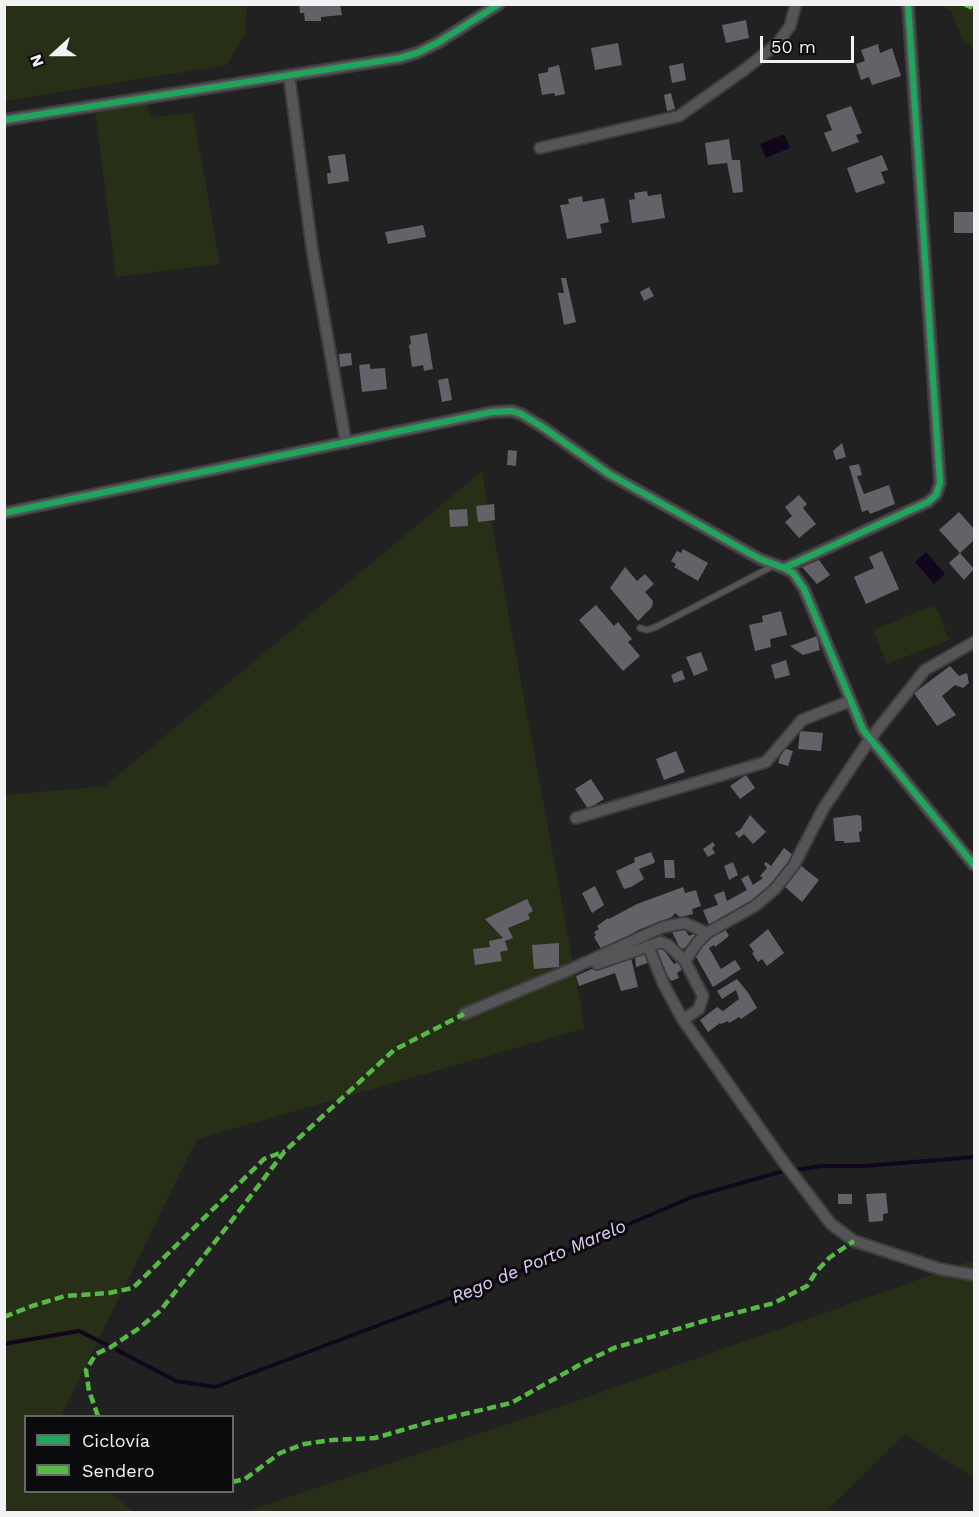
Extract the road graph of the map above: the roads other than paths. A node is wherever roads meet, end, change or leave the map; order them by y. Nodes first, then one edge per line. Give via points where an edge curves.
1 (499, 4) edge
2 (795, 4) edge
3 (908, 4) edge
4 (289, 75) junction
5 (4, 120) edge
6 (540, 148) dead end
7 (346, 443) junction
8 (4, 513) edge
9 (780, 566) junction
10 (640, 628) dead end
11 (975, 642) edge
12 (850, 701) junction
13 (870, 739) junction
14 (576, 818) dead end
15 (975, 865) edge
16 (707, 933) junction
17 (648, 946) junction
18 (685, 961) junction
19 (569, 970) junction
20 (464, 1014) dead end
21 (683, 1020) junction
22 (975, 1275) edge

1 - 4 street via 417,53
2 - 6 street via 790,26 777,44 680,116
3 - 9 street via 940,483 936,495 928,502
4 - 5 street
4 - 7 street via 312,249
7 - 8 street
7 - 9 street via 512,411 531,419 609,474 760,560
9 - 10 lane via 656,627
9 - 12 street via 793,573 804,589
11 - 13 street via 925,670
12 - 13 street
12 - 14 street via 802,720 766,762
13 - 15 street
13 - 16 street via 775,890
16 - 18 street
16 - 19 street via 686,923 663,927
17 - 18 street via 661,942
17 - 19 street via 583,969
17 - 21 street
18 - 21 street via 703,996 699,1009
19 - 20 street
21 - 22 street via 831,1224 854,1241 940,1269

